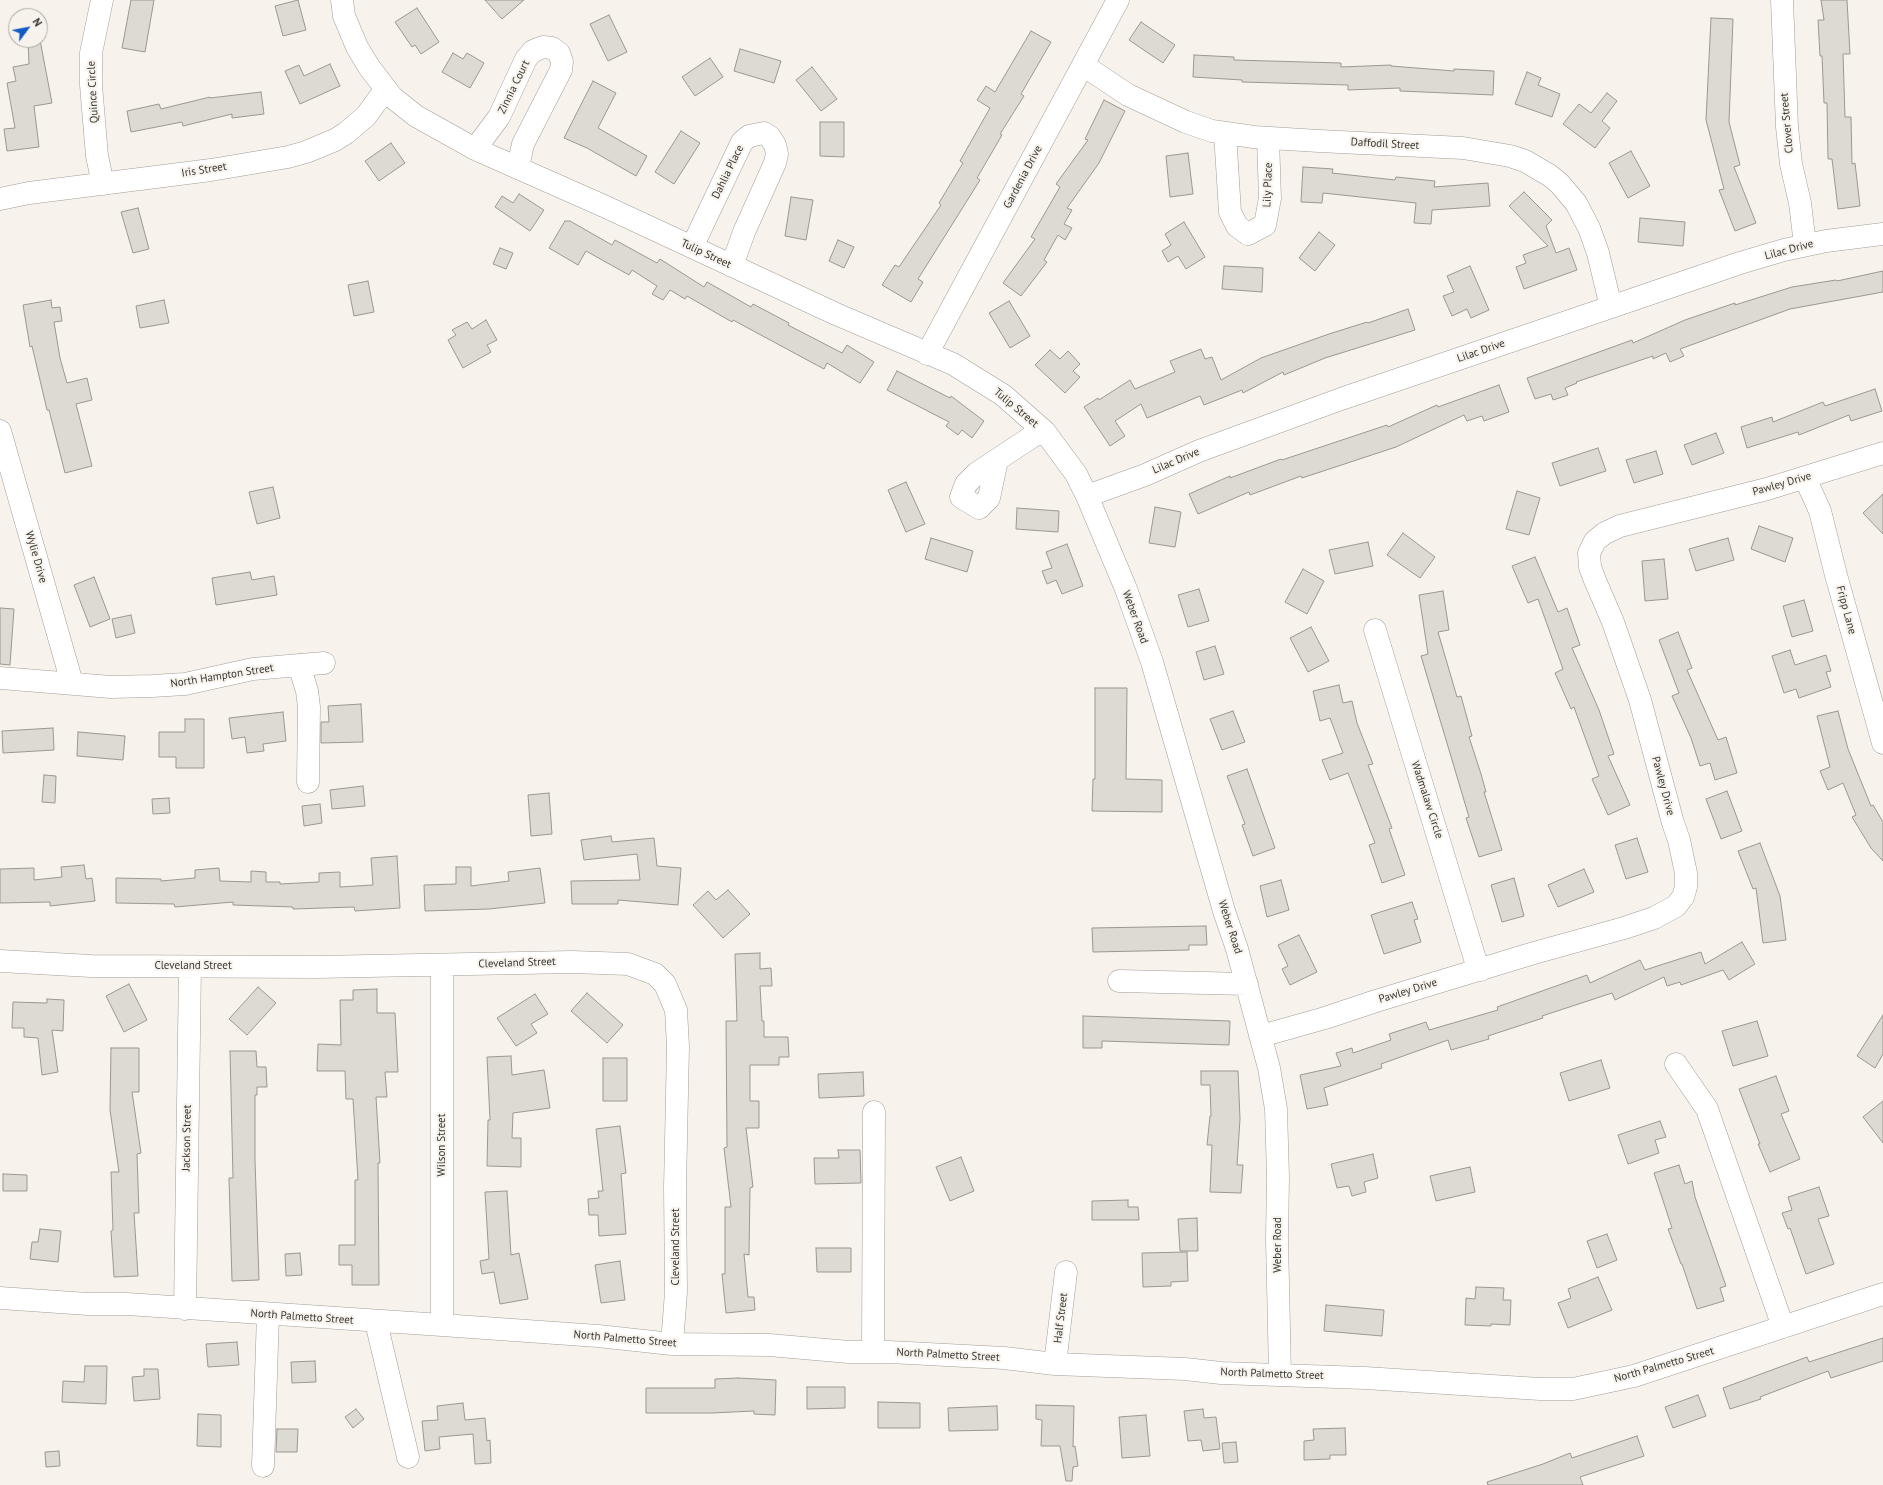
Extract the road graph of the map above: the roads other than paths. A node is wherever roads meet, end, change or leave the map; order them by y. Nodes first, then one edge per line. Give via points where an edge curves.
1 (102, 0) edge
2 (342, 0) edge
3 (1118, 0) edge
4 (1782, 0) edge
5 (1083, 65) junction
6 (385, 90) junction
7 (1225, 133) junction
8 (1268, 138) junction
9 (475, 149) junction
10 (518, 167) junction
11 (103, 184) junction
12 (0, 199) edge
13 (1883, 234) edge
14 (1805, 245) junction
15 (692, 247) junction
16 (732, 266) junction
17 (1611, 307) junction
18 (927, 354) junction
19 (0, 432) edge
20 (1045, 432) junction
21 (1883, 453) edge
22 (997, 460) dead end
23 (1805, 478) junction
24 (1087, 496) junction
25 (1375, 630) dead end
26 (324, 663) dead end
27 (300, 665) junction
28 (0, 678) edge
29 (72, 683) junction
30 (1878, 708) edge
31 (1883, 743) edge
32 (308, 782) dead end
33 (0, 961) edge
34 (442, 965) junction
35 (190, 967) junction
36 (1481, 970) junction
37 (1120, 982) dead end
38 (1247, 984) junction
39 (1261, 1036) junction
40 (1676, 1064) dead end
41 (874, 1112) dead end
42 (1066, 1272) dead end
43 (1883, 1294) edge
44 (0, 1298) edge
45 (185, 1309) junction
46 (268, 1314) junction
47 (376, 1322) junction
48 (442, 1325) junction
49 (1783, 1327) junction
50 (672, 1344) junction
51 (872, 1352) junction
52 (1056, 1364) junction
53 (1280, 1375) junction
54 (408, 1457) dead end
55 (263, 1466) dead end

1 - 11 street, Quince Circle via 91,53 91,85 97,156
2 - 6 street, Tulip Street via 344,16 358,47
3 - 5 street, Gardenia Drive
4 - 14 street, Clover Street via 1787,127
5 - 7 street, Daffodil Street via 1128,94 1179,119
5 - 18 street, Gardenia Drive
6 - 9 street, Tulip Street via 416,116
6 - 11 street, Iris Street via 366,116 346,133 306,152 251,164
7 - 8 street, Daffodil Street
7 - 8 street, Lily Place via 1230,212 1237,226 1248,234 1265,225 1270,198
8 - 17 street, Daffodil Street via 1463,148 1525,161 1559,183 1576,203 1598,253
9 - 10 street, Tulip Street
9 - 10 street, Zinnia Court via 499,117 526,59 533,51 543,47 552,48 559,53 561,70 523,144
10 - 15 street, Tulip Street
11 - 12 street, Iris Street
13 - 14 street, Lilac Drive via 1826,240
14 - 17 street, Lilac Drive via 1740,263
15 - 16 street, Tulip Street
15 - 16 street, Dahlia Place via 742,142 749,136 764,133 775,144 775,163 744,232
16 - 18 street, Tulip Street
17 - 24 street, Lilac Drive via 1342,399 1199,451 1145,475
18 - 20 street, Tulip Street via 952,364 1003,395
19 - 29 street, Wylie Drive
20 - 22 street via 1033,436
20 - 24 street, Tulip Street via 1076,474
21 - 23 street, Pawley Drive
23 - 30 street, Fripp Lane via 1820,511
23 - 36 street, Pawley Drive via 1709,505 1620,526 1605,532 1595,541 1589,553 1590,567 1613,622 1640,700 1679,840 1686,873 1686,887 1683,897 1676,906 1654,918
24 - 38 street, Weber Road via 1126,589 1152,662
25 - 36 street, Wadmalaw Circle via 1475,959
26 - 27 street, North Hampton Street
27 - 29 street, North Hampton Street via 253,669 185,684 111,687
27 - 32 street via 309,707
28 - 29 street, North Hampton Street
30 - 31 street, Fripp Lane
33 - 35 street, Cleveland Street via 84,966
34 - 35 street, Cleveland Street
34 - 48 street, Wilson Street
34 - 50 street, Cleveland Street via 565,962 628,964 656,974 665,984 676,1010 678,1046 676,1292
35 - 45 street, Jackson Street
36 - 39 street, Pawley Drive
37 - 38 street
38 - 39 street, Weber Road
39 - 53 street, Weber Road via 1276,1109
40 - 49 street via 1707,1109
41 - 51 street
42 - 52 street, Half Street
43 - 49 street, North Palmetto Street
44 - 45 street, North Palmetto Street
45 - 46 street, North Palmetto Street
46 - 47 street, North Palmetto Street
46 - 55 street
47 - 48 street, North Palmetto Street
47 - 54 street
48 - 50 street, North Palmetto Street
49 - 53 street, North Palmetto Street via 1634,1376 1573,1389
50 - 51 street, North Palmetto Street via 769,1345
51 - 52 street, North Palmetto Street via 1004,1358
52 - 53 street, North Palmetto Street

